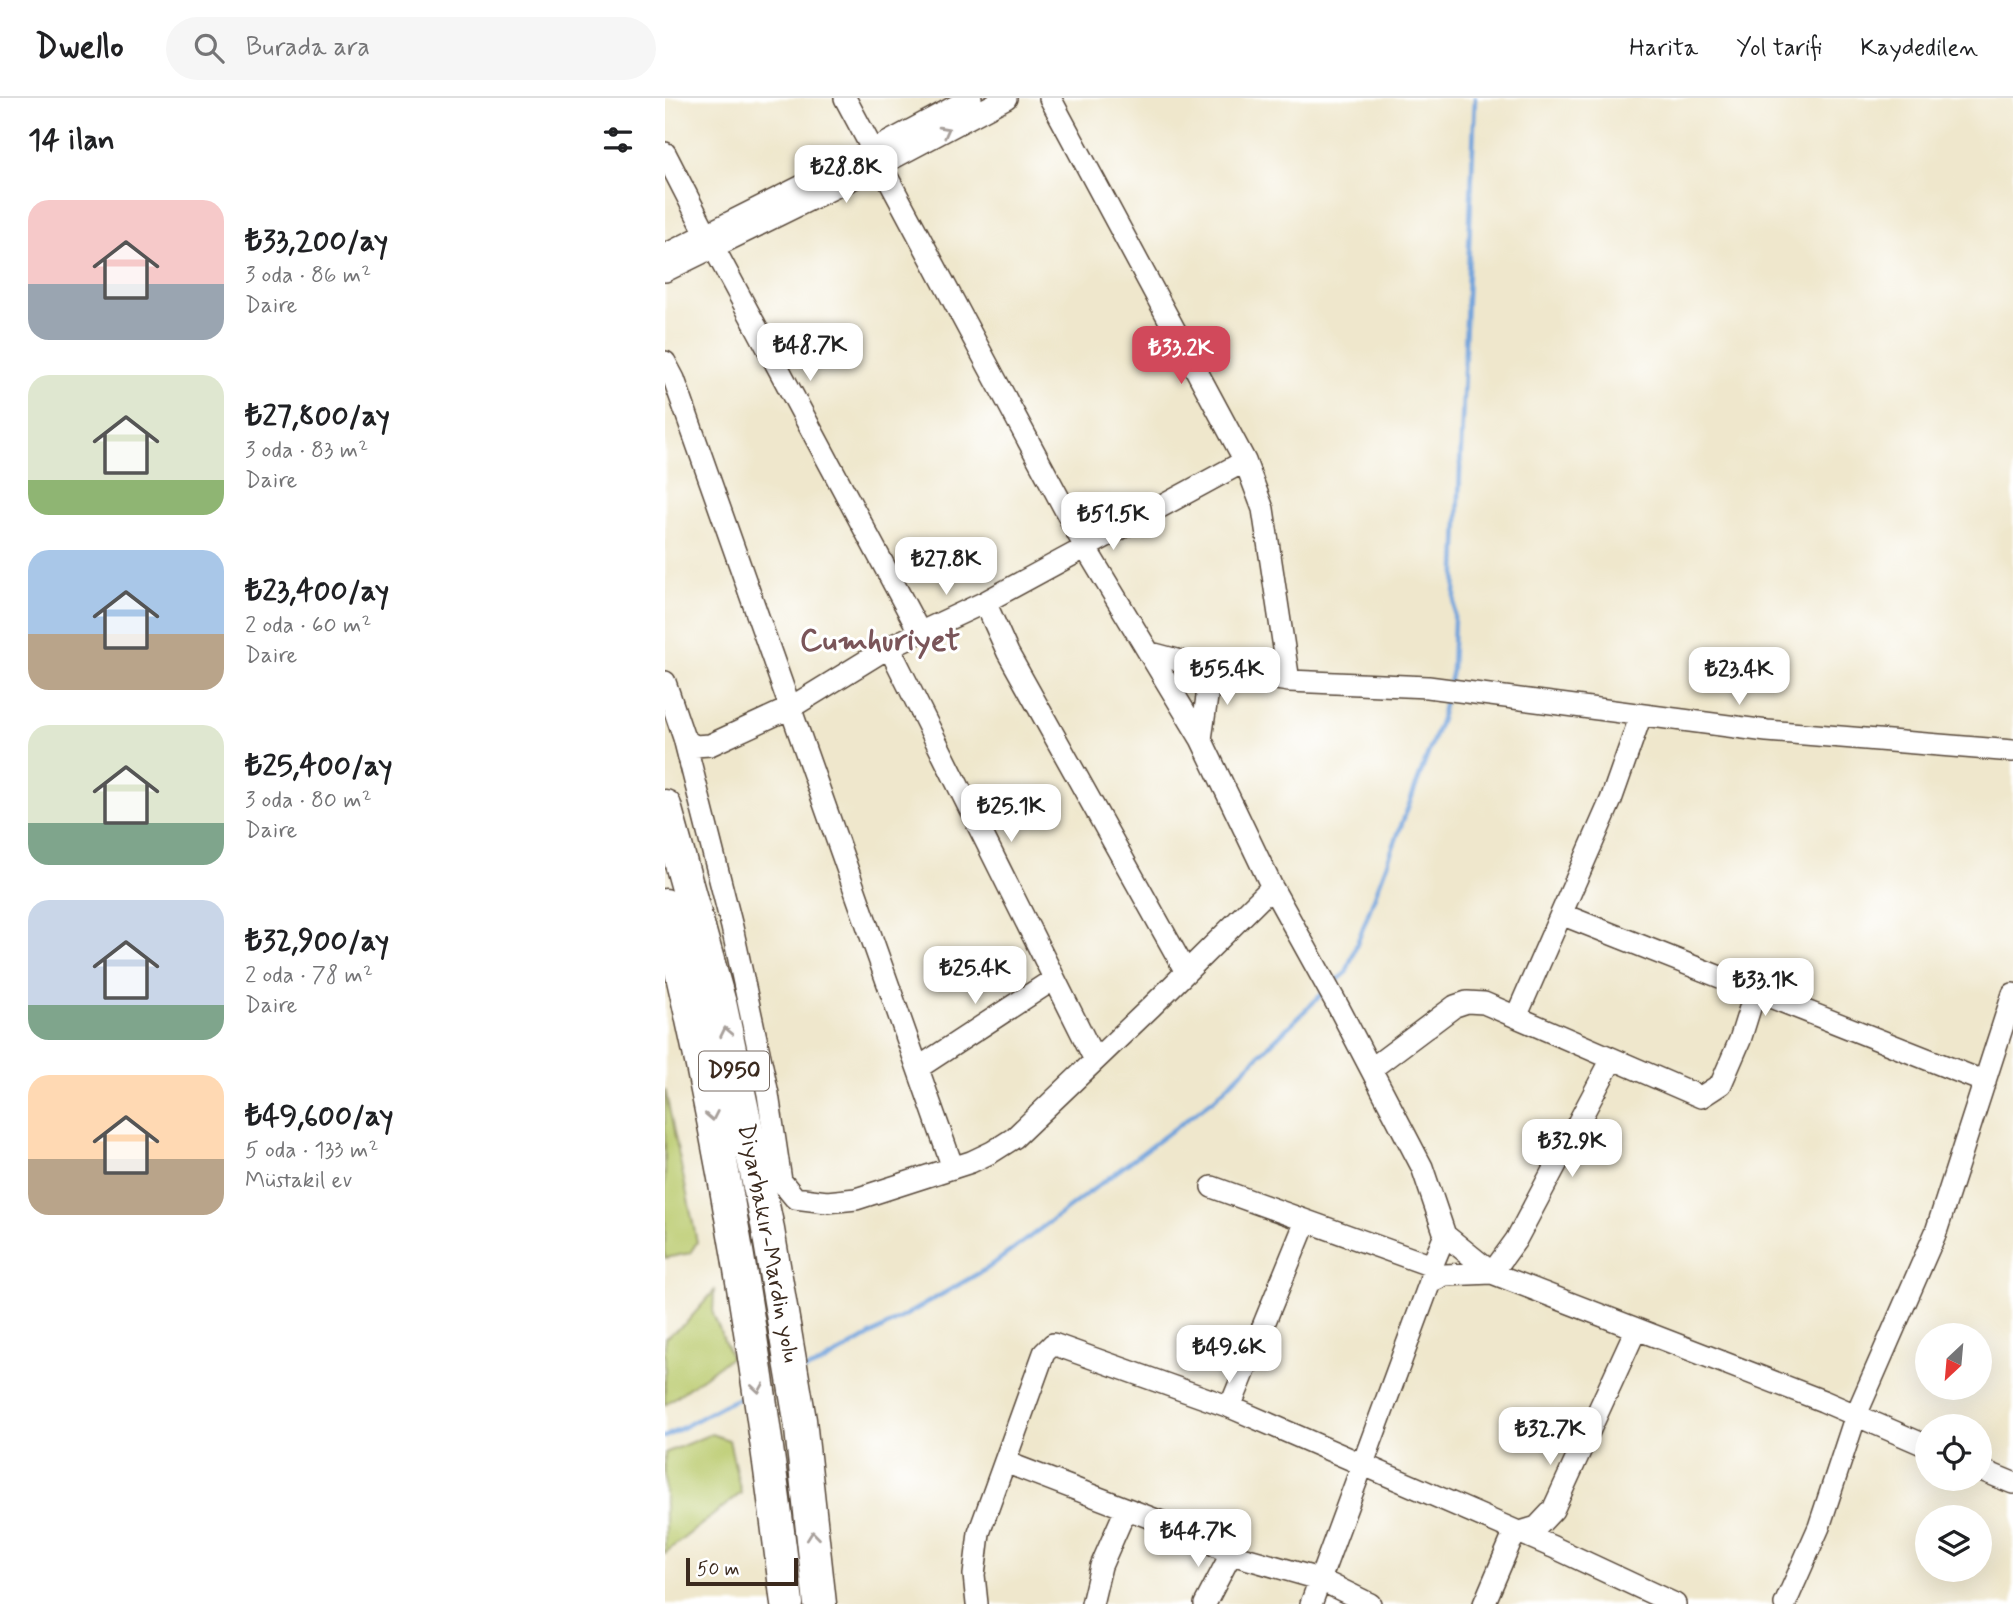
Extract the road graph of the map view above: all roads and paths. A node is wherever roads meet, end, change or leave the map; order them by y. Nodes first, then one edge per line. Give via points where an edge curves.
1 (845, 98) edge
2 (971, 98) edge
3 (1006, 98) edge
4 (1050, 98) edge
5 (665, 153) edge
6 (876, 158) junction
7 (710, 242) junction
8 (665, 255) edge
9 (665, 271) edge
10 (665, 362) edge
11 (1245, 461) junction
12 (1085, 547) junction
13 (985, 602) junction
14 (919, 631) junction
15 (889, 647) junction
16 (1151, 653) junction
17 (1211, 669) junction
18 (1289, 681) junction
19 (665, 682) edge
20 (790, 708) junction
21 (1641, 715) junction
22 (684, 738) junction
23 (1201, 739) junction
24 (2013, 751) edge
25 (665, 806) edge
26 (1272, 887) junction
27 (665, 905) edge
28 (1561, 914) junction
29 (1186, 972) junction
30 (1054, 979) junction
31 (1755, 992) junction
32 (2013, 993) edge
33 (1516, 1017) junction
34 (1612, 1059) junction
35 (1095, 1060) junction
36 (918, 1068) junction
37 (1371, 1069) junction
38 (1985, 1082) junction
39 (953, 1168) junction
40 (1212, 1187) dead end
41 (1306, 1221) junction
42 (1445, 1235) junction
43 (1492, 1273) junction
44 (1431, 1274) junction
45 (1636, 1329) junction
46 (1230, 1407) junction
47 (1856, 1415) junction
48 (1915, 1441) edge
49 (1005, 1462) junction
50 (1361, 1463) junction
51 (1992, 1474) edge
52 (2013, 1483) edge
53 (1125, 1509) junction
54 (1517, 1533) junction
55 (1231, 1554) junction
56 (1319, 1579) junction
57 (787, 1604) edge
58 (820, 1604) edge
59 (977, 1604) edge
60 (1092, 1604) edge
61 (1205, 1604) edge
62 (1311, 1604) edge
63 (1370, 1604) edge
64 (1484, 1604) edge
65 (1675, 1604) edge
66 (1785, 1604) edge

1 - 6 street
2 - 6 street
6 -> 3 street
4 - 11 street
5 - 7 street
6 - 7 street
6 - 12 street
7 - 8 street
7 - 9 street
7 - 14 street
10 - 20 street
11 - 12 street
11 - 18 street via 1263,509
12 - 13 street
12 - 16 street
13 - 14 street
13 - 29 street via 1008,653
14 - 15 street
15 - 20 street
15 - 30 street
16 - 17 street
16 - 23 street
17 - 18 street
17 - 23 street
18 - 21 street via 1428,687
19 - 22 street
20 - 22 street via 710,745 694,746
20 - 36 street
21 - 24 street via 1767,732
21 - 28 street via 1611,800
22 - 39 street via 732,927 768,1094 781,1181 795,1198 827,1202 856,1199
23 - 26 street
58 -> 25 highway, Diyarbakır-Mardin yolu / D950 via 800,1420 767,1224 721,1007
26 - 29 street
26 - 37 street
27 -> 57 highway, Diyarbakır-Mardin yolu / D950 via 687,991 734,1229
28 - 31 street
28 - 33 street
29 - 35 street
30 - 35 street
30 - 36 street
31 - 34 street via 1721,1084 1706,1095 1681,1090
31 - 38 street
32 - 38 street
33 - 34 street
33 - 37 street via 1483,1003 1455,1006
34 - 43 street via 1516,1240
35 - 39 street via 1014,1138
36 - 39 street
37 - 42 street via 1422,1167
38 - 47 street via 1936,1232
40 - 41 street
41 - 44 street
41 - 46 street
42 - 43 street
42 - 44 street
43 - 44 street
43 - 45 street
44 - 50 street
45 - 47 street
45 - 54 street via 1553,1510 1537,1527
46 - 49 street via 1053,1344 1044,1353
46 - 50 street
47 - 48 street
47 - 66 street via 1819,1527
49 - 53 street
49 - 59 street via 979,1533 974,1575
50 - 54 street
50 - 56 street
51 - 52 street
53 - 55 street via 1198,1536
53 - 60 street via 1101,1566
54 - 64 street
54 - 65 street
55 - 56 street
55 - 61 street
56 - 62 street
56 - 63 street

